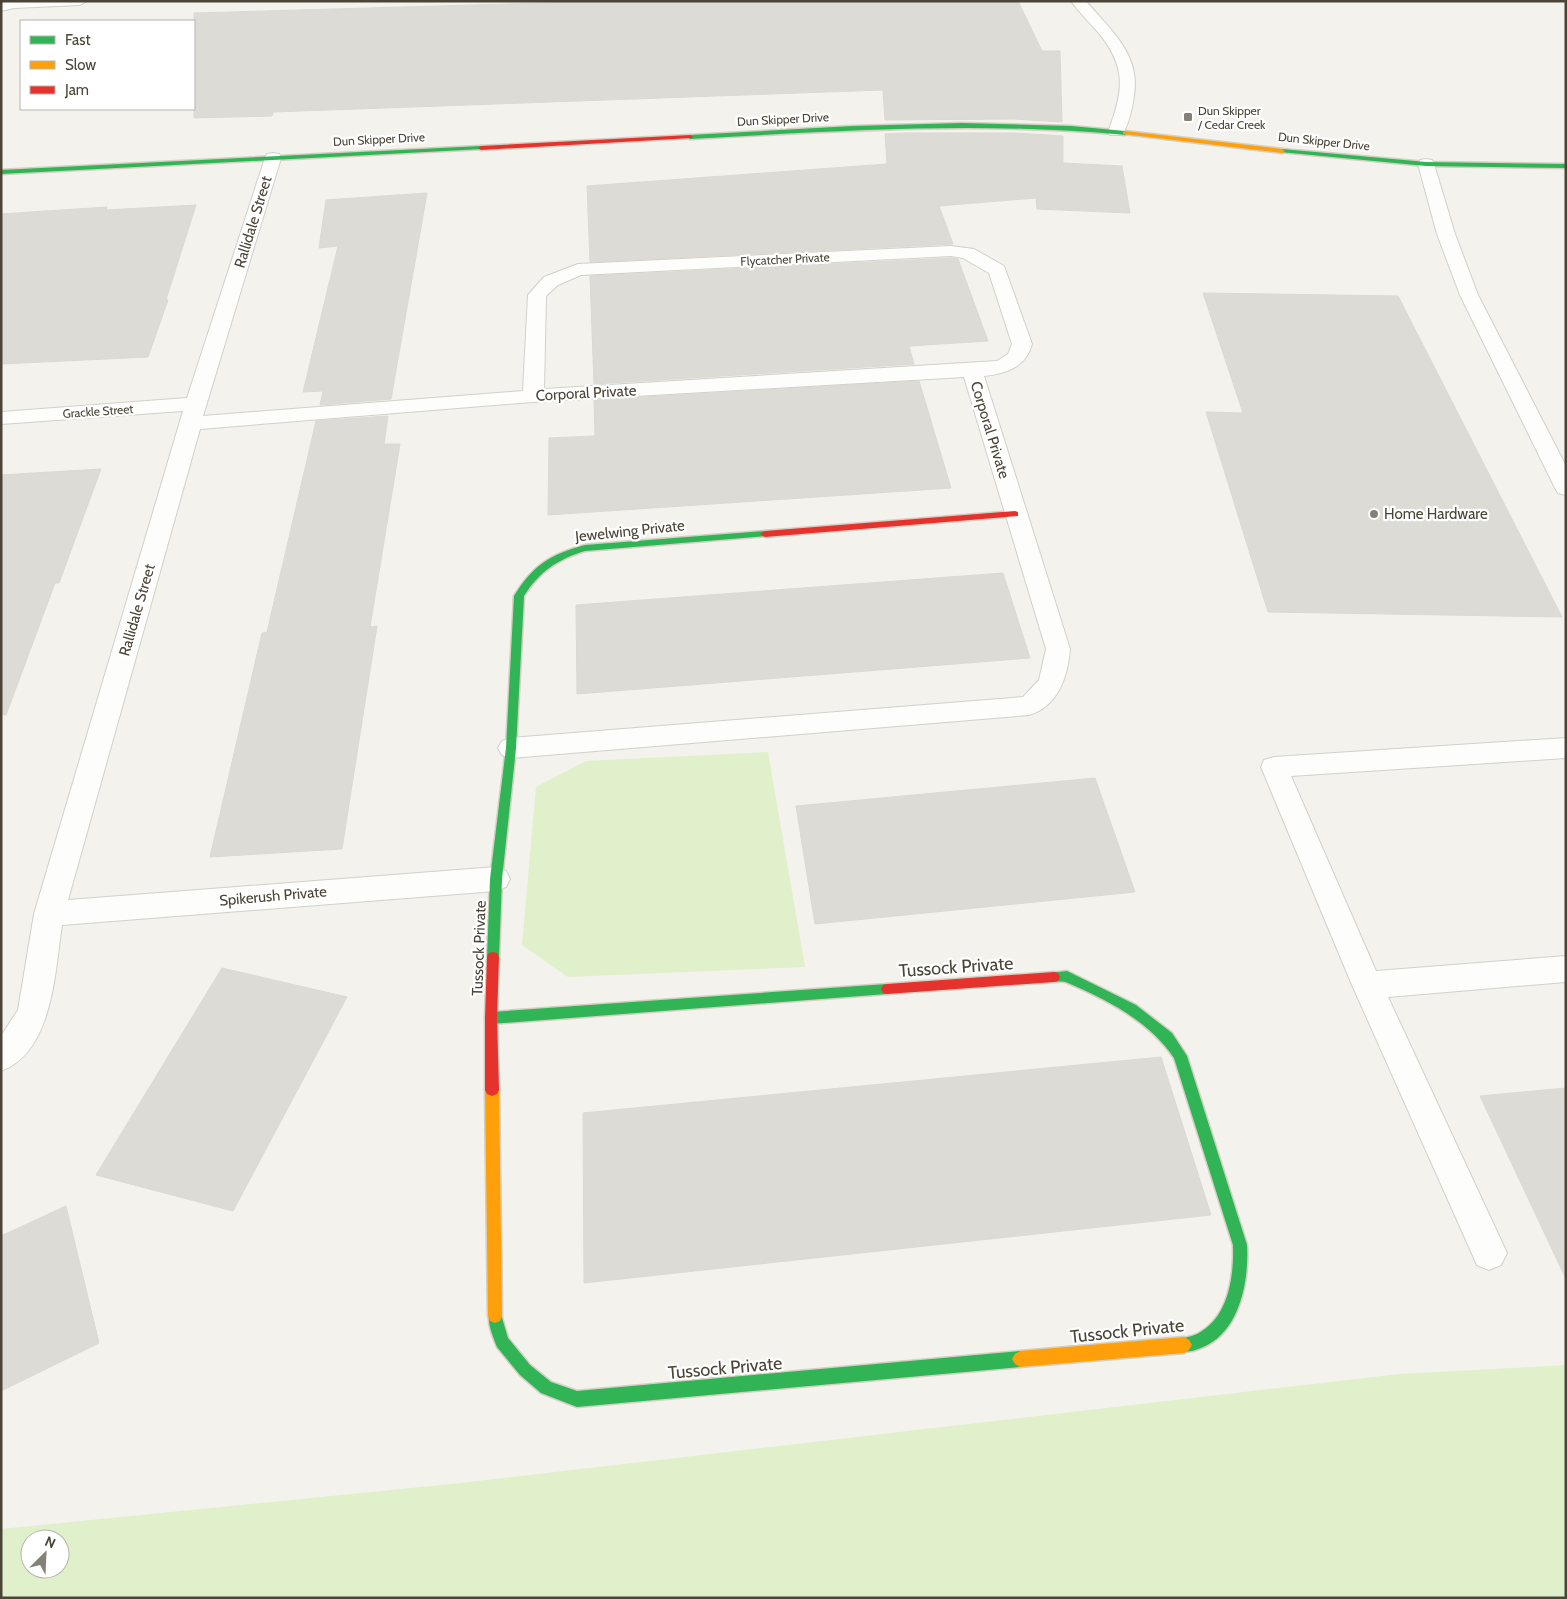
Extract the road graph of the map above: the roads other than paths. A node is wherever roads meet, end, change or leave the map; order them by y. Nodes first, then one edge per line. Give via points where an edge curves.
1 (80, 1) edge
2 (1078, 1) edge
3 (1, 7) edge
4 (1116, 132) junction
5 (273, 158) junction
6 (1426, 164) junction
7 (1566, 166) edge
8 (1, 172) edge
9 (972, 370) junction
10 (533, 396) junction
11 (193, 414) junction
12 (1, 418) edge
13 (1566, 488) edge
14 (1015, 514) junction
15 (511, 748) junction
16 (1566, 748) edge
17 (496, 879) junction
18 (49, 914) junction
19 (1566, 969) edge
20 (1367, 985) junction
21 (491, 1018) junction
22 (1, 1058) edge
23 (1489, 1253) dead end

1 - 3 street
2 - 4 street via 1125,61 1128,87
4 - 5 street, Dun Skipper Drive via 1014,126 905,126
4 - 6 street, Dun Skipper Drive via 1331,157
5 - 8 street, Dun Skipper Drive
5 - 11 street, Rallidale Street
6 - 7 street, Dun Skipper Drive
6 - 13 street via 1468,295
9 - 10 street, Corporal Private
9 - 10 street, Flycatcher Private via 1008,365 1020,352 1022,344 996,270 968,253 951,251 578,270 551,281 537,295
9 - 14 street, Corporal Private
10 - 11 street, Corporal Private
11 - 12 street, Grackle Street
11 - 18 street, Rallidale Street
14 - 15 street, Jewelwing Private via 585,548 556,556 540,566 519,596
14 - 15 street, Corporal Private via 1058,649 1057,672 1052,684 1029,706
15 - 17 street, Jewelwing Private
16 - 20 street via 1274,767
17 - 18 street, Spikerush Private
17 - 21 street, Tussock Private
18 - 22 street, Rallidale Street via 33,1013 17,1041
19 - 20 street
20 - 23 street
21 - 21 street, Tussock Private via 1067,976 1144,1017 1168,1037 1180,1056 1240,1244 1240,1277 1229,1309 1214,1332 1190,1344 577,1399 546,1388 525,1370 502,1342 495,1316

